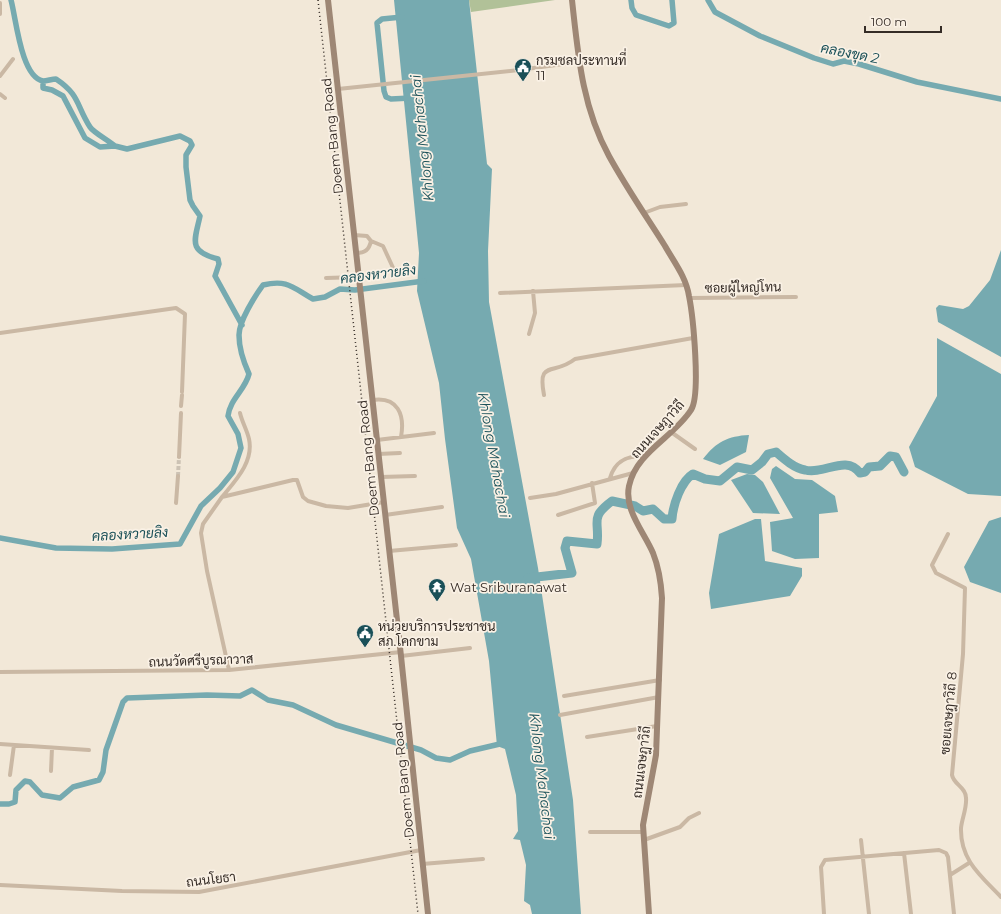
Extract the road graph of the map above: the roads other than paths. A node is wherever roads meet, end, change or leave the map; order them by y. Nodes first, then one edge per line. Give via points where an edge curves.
1 (328, 0) edge
2 (572, 0) edge
3 (0, 3) edge
4 (0, 14) edge
5 (13, 59) dead end
6 (578, 62) junction
7 (0, 76) edge
8 (338, 89) junction
9 (0, 94) edge
10 (5, 98) dead end
11 (686, 204) dead end
12 (644, 213) junction
13 (354, 235) junction
14 (371, 241) junction
15 (356, 252) junction
16 (395, 272) dead end
17 (358, 277) junction
18 (326, 278) dead end
19 (686, 285) junction
20 (533, 291) junction
21 (500, 293) dead end
22 (796, 297) dead end
23 (690, 298) junction
24 (0, 333) edge
25 (529, 334) dead end
26 (694, 338) junction
27 (544, 395) dead end
28 (372, 400) junction
29 (181, 406) dead end
30 (181, 413) dead end
31 (240, 413) dead end
32 (670, 432) junction
33 (434, 433) dead end
34 (401, 437) junction
35 (377, 440) junction
36 (695, 448) dead end
37 (400, 453) dead end
38 (378, 454) junction
39 (646, 456) junction
40 (179, 457) tunnel mouth
41 (633, 473) junction
42 (178, 476) tunnel mouth
43 (415, 476) dead end
44 (381, 477) junction
45 (610, 478) junction
46 (592, 484) junction
47 (222, 497) junction
48 (530, 498) dead end
49 (384, 502) junction
50 (176, 503) dead end
51 (442, 507) dead end
52 (385, 515) junction
53 (558, 515) dead end
54 (948, 534) dead end
55 (456, 545) dead end
56 (389, 551) junction
57 (470, 648) dead end
58 (401, 654) junction
59 (229, 670) junction
60 (0, 672) edge
61 (660, 680) junction
62 (564, 696) dead end
63 (659, 697) junction
64 (560, 715) dead end
65 (657, 726) junction
66 (587, 737) dead end
67 (0, 744) edge
68 (14, 745) junction
69 (52, 748) junction
70 (89, 750) dead end
71 (51, 771) dead end
72 (10, 775) dead end
73 (699, 813) dead end
74 (590, 832) dead end
75 (644, 832) junction
76 (644, 840) junction
77 (861, 840) dead end
78 (421, 850) junction
79 (904, 853) junction
80 (863, 857) junction
81 (483, 859) dead end
82 (969, 863) junction
83 (422, 864) junction
84 (950, 875) junction
85 (0, 885) edge
86 (1001, 897) edge
87 (428, 914) edge
88 (649, 914) edge
89 (824, 914) edge
90 (869, 914) edge
91 (911, 914) edge
92 (954, 914) edge

1 - 8 street, Doem Bang Road
2 - 6 street, ถนนเจษฎาวิถี
3 - 4 street
5 - 7 street
6 - 8 street
6 - 12 street, ถนนเจษฎาวิถี via 586,98 600,138
8 - 13 street, Doem Bang Road
9 - 10 street
11 - 12 street via 667,206
12 - 19 street, ถนนเจษฎาวิถี
13 - 14 street via 368,236
13 - 15 street, Doem Bang Road
14 - 15 street via 367,250 362,253
14 - 16 street via 383,246
15 - 17 street, Doem Bang Road
17 - 18 street
17 - 28 street, Doem Bang Road
19 - 20 street
19 - 23 street, ถนนเจษฎาวิถี
20 - 21 street
20 - 25 street via 535,313
22 - 23 street, ซอยผู้ใหญ่โทน
23 - 26 street, ถนนเจษฎาวิถี
24 - 29 street via 176,308 185,314
26 - 27 street via 575,359 565,366 543,374 541,380
26 - 32 street, ถนนเจษฎาวิถี via 694,402 688,414
28 - 34 street via 387,399 397,407 402,429
28 - 35 street, Doem Bang Road
30 - 40 street
31 - 47 street via 249,440 247,462
32 - 36 street
32 - 39 street, ถนนเจษฎาวิถี
33 - 34 street
34 - 35 street
35 - 38 street, Doem Bang Road
37 - 38 street
38 - 44 street, Doem Bang Road
39 - 41 street, ถนนเจษฎาวิถี
39 - 45 street via 623,459 616,464
41 - 45 street
41 - 61 street, ถนนเจษฎาวิถี via 629,497 631,508 661,577
42 - 50 street
43 - 44 street
44 - 49 street, Doem Bang Road
45 - 46 street
46 - 48 street
46 - 53 street via 595,503
47 - 49 street via 297,480 301,492 308,501 326,506 348,508
47 - 59 street via 208,515 201,533
49 - 52 street, Doem Bang Road
51 - 52 street
52 - 56 street, Doem Bang Road
54 - 82 street, ซอยเจษฎาวิถี 8 via 932,565 936,573 965,588 963,654 952,775 953,780 965,792 961,828 962,843
55 - 56 street
56 - 58 street, Doem Bang Road
57 - 58 street, ถนนวัดศรีบูรณาวาส
58 - 59 street, ถนนวัดศรีบูรณาวาส
58 - 78 street, Doem Bang Road
59 - 60 street, ถนนวัดศรีบูรณาวาส
61 - 62 street
61 - 63 street, ถนนเจษฎาวิถี
63 - 64 street
63 - 65 street, ถนนเจษฎาวิถี
65 - 66 street
65 - 75 street, ถนนเจษฎาวิถี via 654,769 644,818
67 - 68 street
68 - 69 street
68 - 72 street
69 - 70 street
69 - 71 street
73 - 76 street via 680,827
74 - 75 street
75 - 76 street, ถนนเจษฎาวิถี
76 - 88 street, ถนนเจษฎาวิถี
77 - 80 street
78 - 83 street, Doem Bang Road
78 - 85 street, ถนนโยธา via 199,892
79 - 80 street
79 - 84 street via 943,850 948,857
79 - 91 street
80 - 89 street via 825,860 822,863
80 - 90 street
81 - 83 street
82 - 84 street
82 - 86 street, ซอยเจษฎาวิถี 8
83 - 87 street, Doem Bang Road
84 - 92 street

